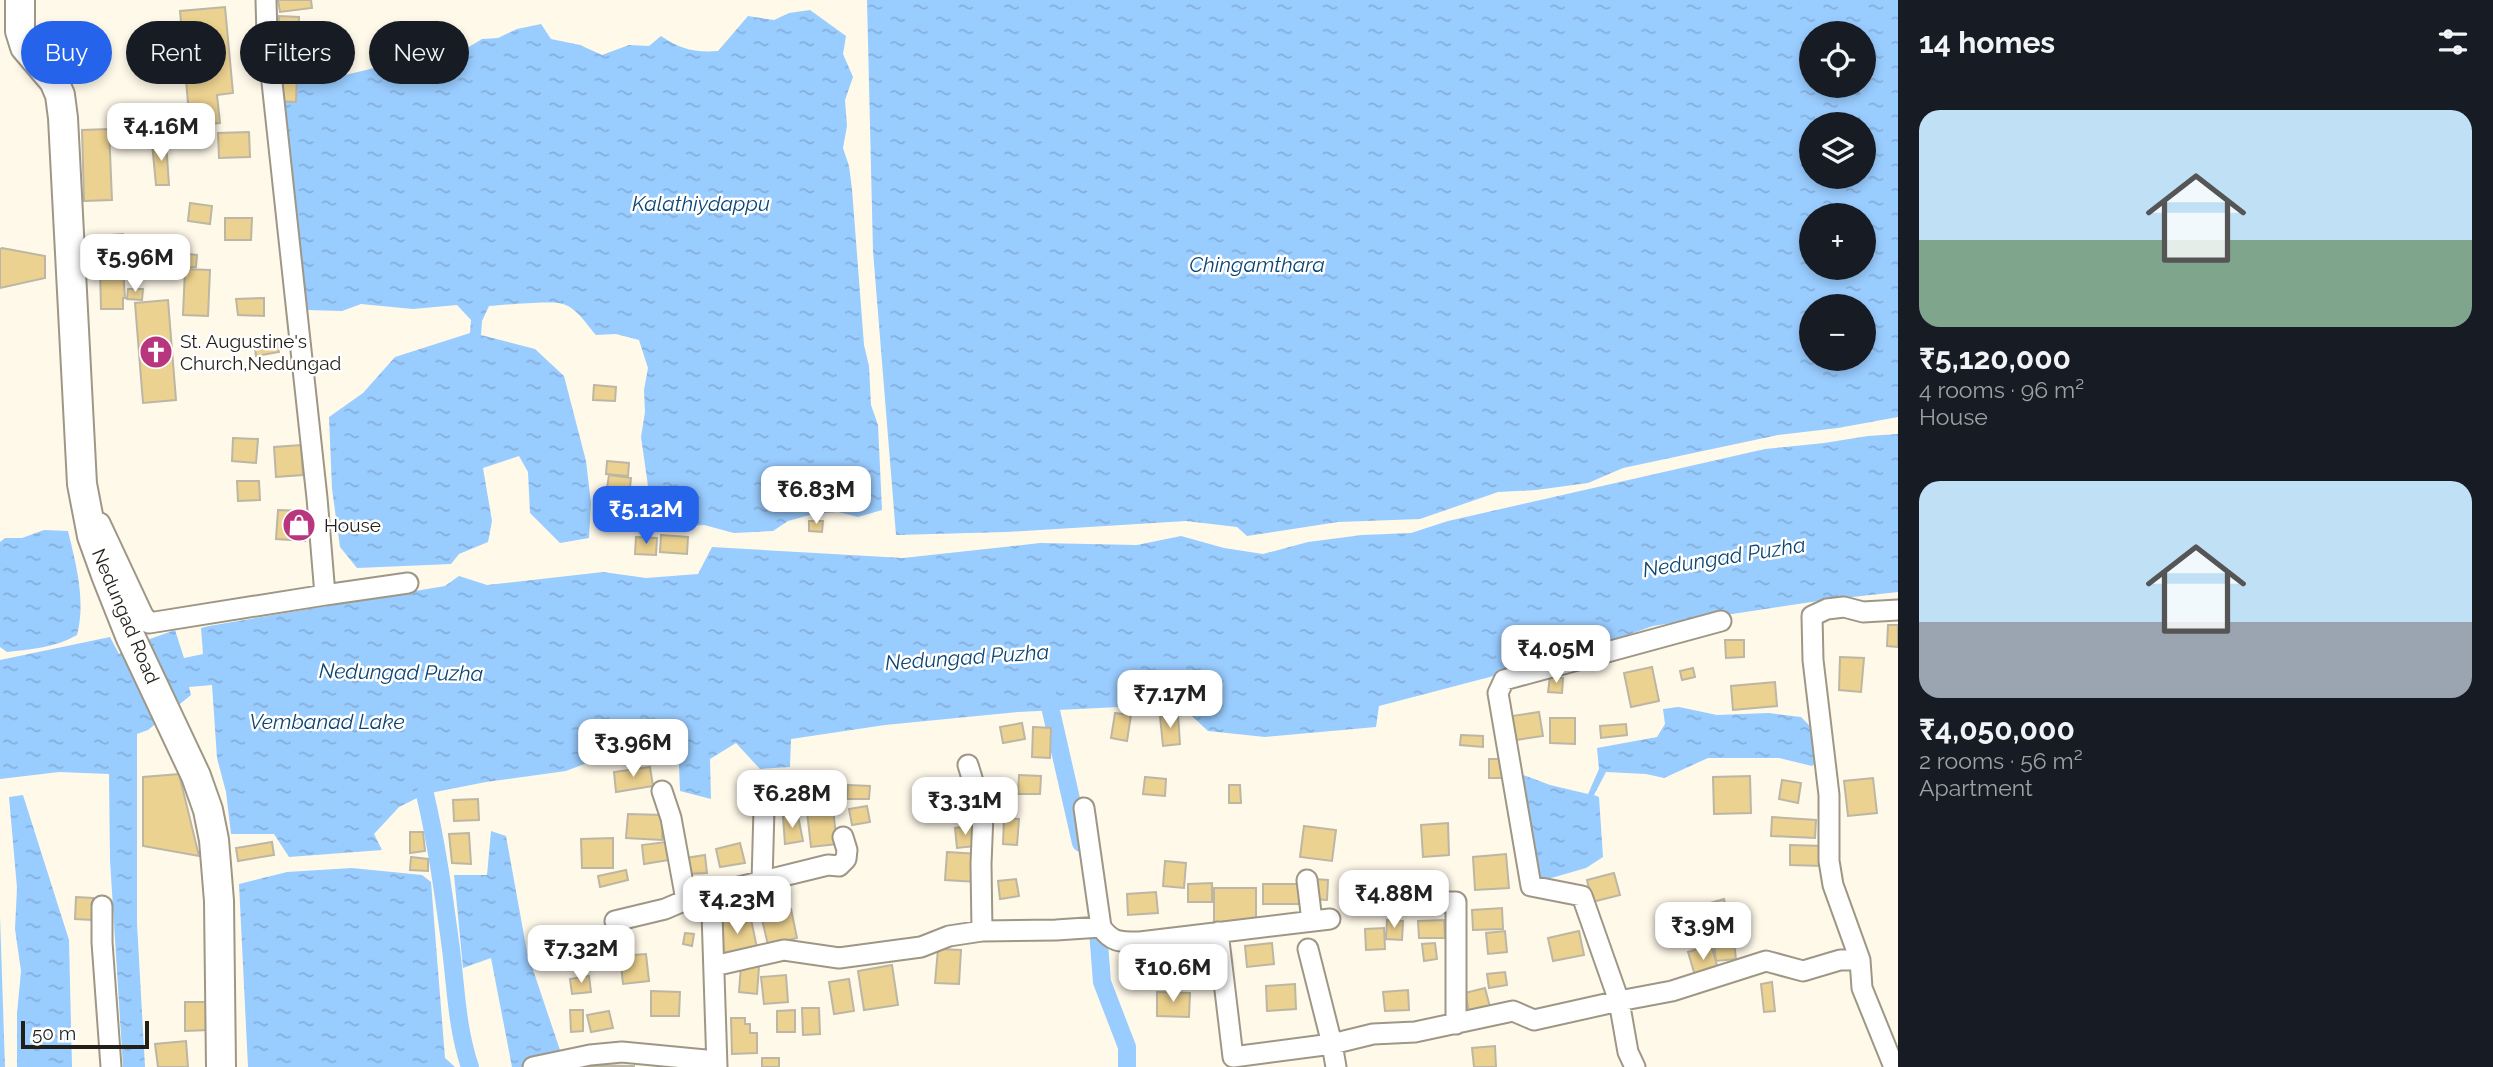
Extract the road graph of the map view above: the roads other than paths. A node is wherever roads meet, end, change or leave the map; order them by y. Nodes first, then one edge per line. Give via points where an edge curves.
1 (20, 0) edge
2 (266, 0) edge
3 (82, 484) junction
4 (408, 583) dead end
5 (325, 595) junction
6 (1898, 610) edge
7 (1721, 621) dead end
8 (968, 765) dead end
9 (662, 791) dead end
10 (1084, 808) dead end
11 (764, 809) dead end
12 (843, 837) dead end
13 (1307, 880) dead end
14 (762, 882) junction
15 (707, 895) junction
16 (686, 900) junction
17 (1416, 902) dead end
18 (102, 906) dead end
19 (615, 921) dead end
20 (1097, 927) junction
21 (982, 931) junction
22 (1218, 932) junction
23 (1308, 949) dead end
24 (1860, 960) junction
25 (714, 966) junction
26 (1619, 1001) junction
27 (1456, 1024) junction
28 (1332, 1044) junction
29 (1233, 1062) edge
30 (716, 1064) edge
31 (111, 1067) edge
32 (221, 1067) edge
33 (533, 1067) edge
34 (1336, 1067) edge
35 (1635, 1067) edge
36 (1894, 1067) edge

1 - 3 street, Nedungad Road via 25,47 54,81 63,118
2 - 5 street
3 - 5 street via 149,623
3 - 32 street, Nedungad Road via 92,536 131,638 196,776 214,840
4 - 5 street
6 - 24 street via 1863,612 1844,607 1812,616 1829,794 1829,861
7 - 26 street via 1504,680 1498,693 1531,886 1582,896
8 - 21 street via 983,814
9 - 16 street
10 - 20 street
11 - 14 street
12 - 14 street via 846,859 839,866
13 - 22 street via 1321,920
14 - 15 street
15 - 16 street
15 - 25 street
16 - 19 street
17 - 27 street via 1456,902
18 - 31 street
20 - 21 street
20 - 22 street via 1118,943
21 - 25 street via 949,936 921,947 839,958 784,950
22 - 29 street
23 - 28 street
24 - 26 street via 1840,960 1803,971 1766,961 1672,991
24 - 36 street via 1862,988
25 - 30 street
26 - 27 street via 1534,1020 1513,1011
26 - 35 street
27 - 28 street
28 - 29 street
28 - 34 street
30 - 33 street via 622,1052

